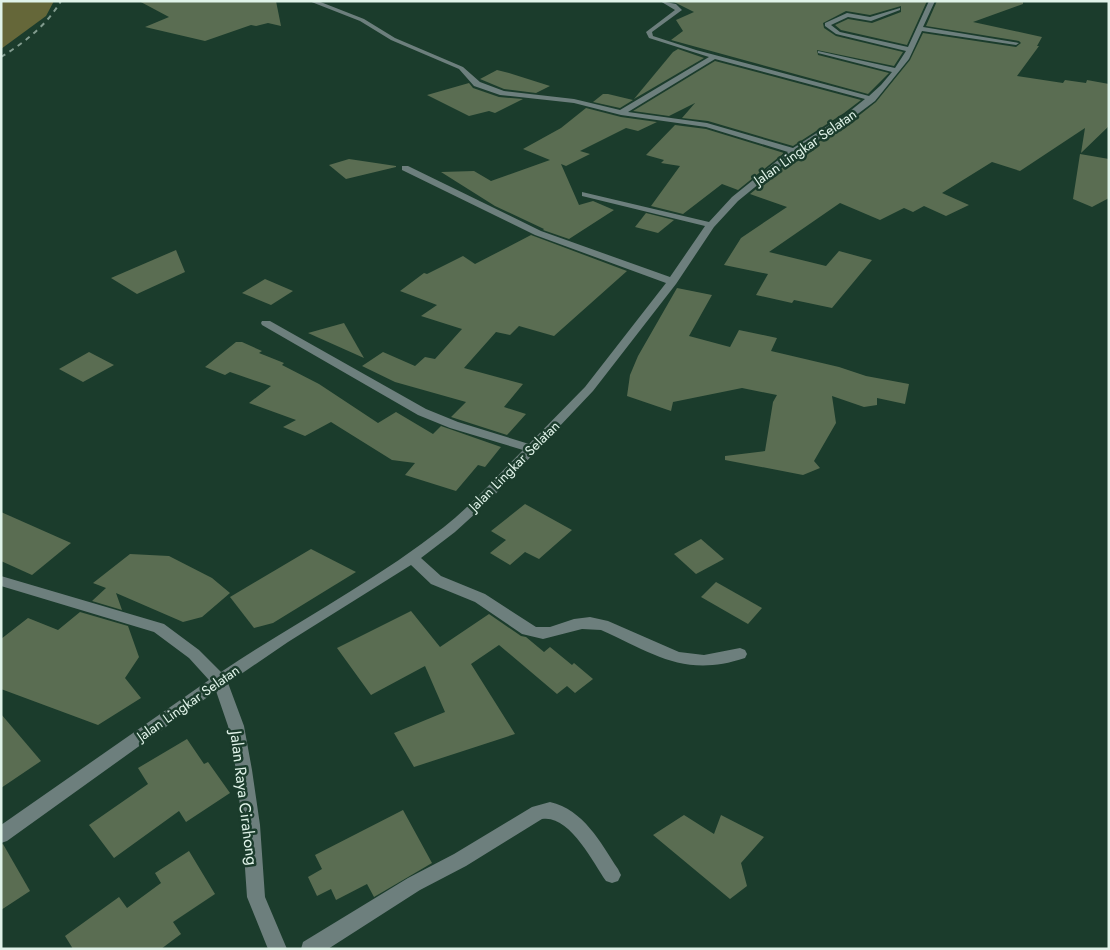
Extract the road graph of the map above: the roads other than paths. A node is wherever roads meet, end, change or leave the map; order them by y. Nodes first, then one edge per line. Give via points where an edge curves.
1 (312, 1) edge
2 (663, 1) edge
3 (932, 1) edge
4 (898, 9) dead end
5 (921, 29) junction
6 (1016, 43) dead end
7 (910, 50) junction
8 (820, 52) dead end
9 (715, 56) junction
10 (897, 71) junction
11 (872, 99) junction
12 (621, 113) junction
13 (794, 151) junction
14 (405, 168) dead end
15 (585, 194) dead end
16 (711, 225) junction
17 (673, 282) junction
18 (266, 323) dead end
19 (532, 449) junction
20 (412, 558) junction
21 (1, 581) edge
22 (740, 654) dead end
23 (220, 681) junction
24 (1, 835) edge
25 (612, 875) dead end
26 (278, 949) edge
27 (310, 949) edge

1 - 12 street via 362,20 393,39 461,68 476,84 503,93 574,101
2 - 9 street via 679,10 648,34
3 - 5 street, Jalan Lingkar Selatan
4 - 7 street via 871,19 847,15 827,24 838,33
5 - 6 street
5 - 7 street, Jalan Lingkar Selatan
7 - 10 street, Jalan Lingkar Selatan
8 - 10 street
9 - 11 street
9 - 12 street
10 - 11 street, Jalan Lingkar Selatan
11 - 13 street, Jalan Lingkar Selatan
12 - 13 street via 707,125
13 - 16 street, Jalan Lingkar Selatan via 748,187
14 - 17 street via 548,237
15 - 16 street
16 - 17 street, Jalan Lingkar Selatan
17 - 19 street, Jalan Lingkar Selatan via 589,389
18 - 19 street via 422,412
19 - 20 street, Jalan Lingkar Selatan via 450,529
20 - 22 street via 436,580 480,598 535,633 546,634 583,623 594,624 677,658 704,661
20 - 23 street, Jalan Lingkar Selatan
21 - 23 street, Jalan Raya Cirahong via 159,628 194,654
23 - 24 street, Jalan Lingkar Selatan
23 - 26 street, Jalan Raya Cirahong via 236,726 244,770 256,897
25 - 27 street via 573,820 551,810 538,812

